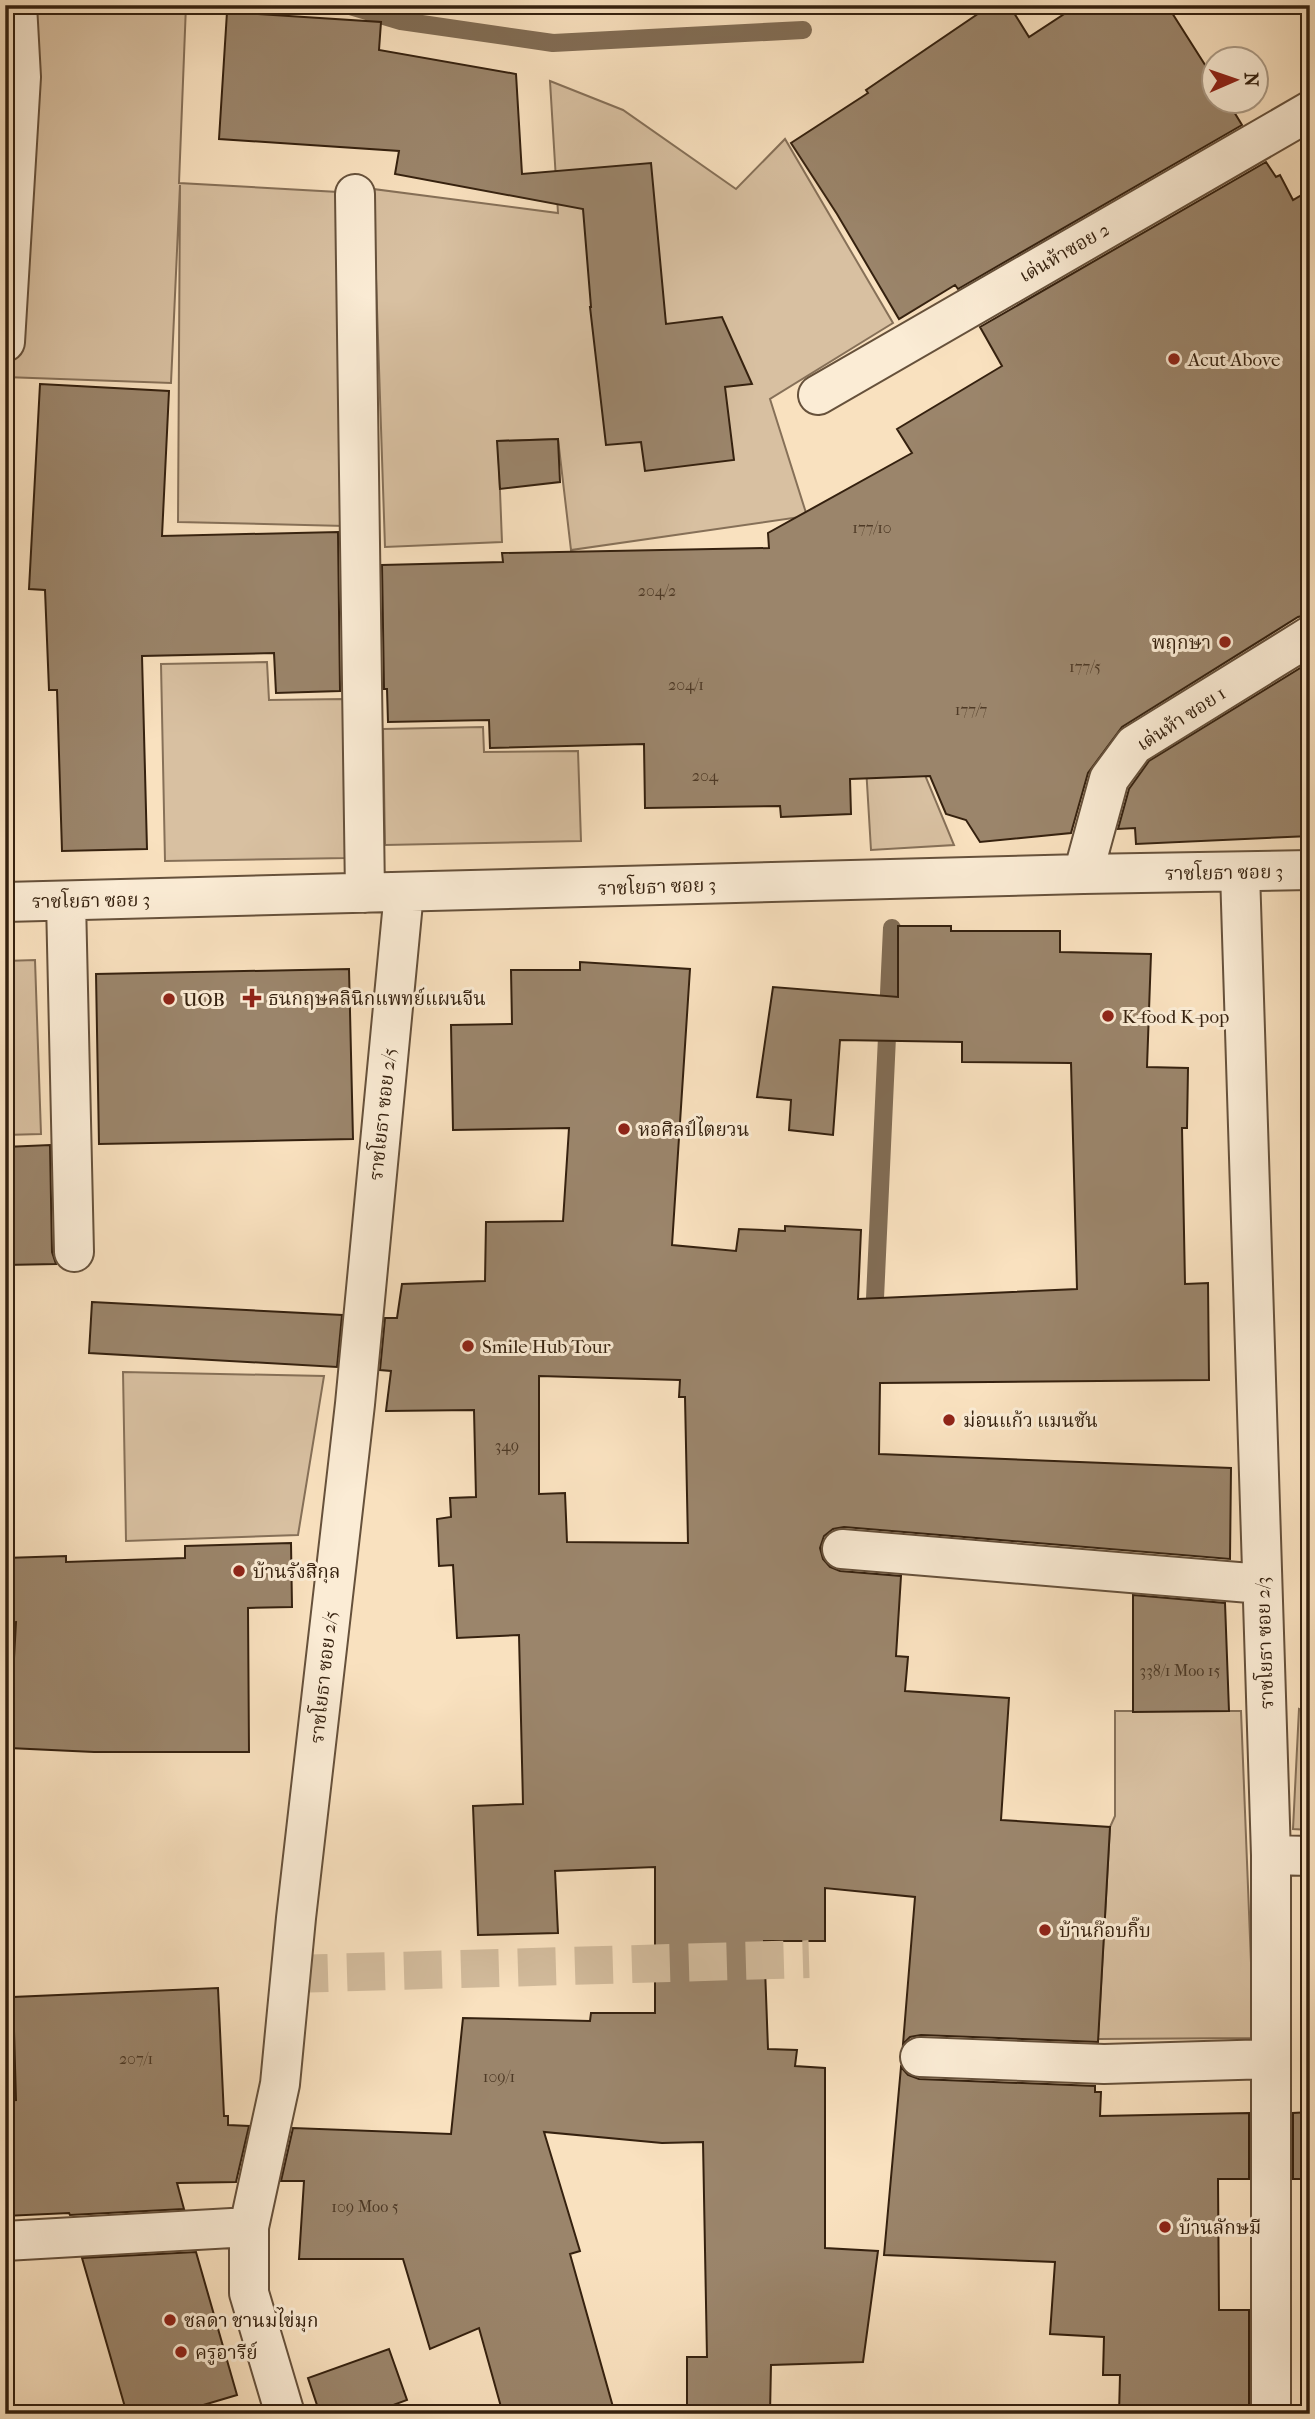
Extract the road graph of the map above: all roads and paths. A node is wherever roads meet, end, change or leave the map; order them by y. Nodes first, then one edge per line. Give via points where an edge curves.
1 (18, 5) edge
2 (1310, 111) edge
3 (355, 194) dead end
4 (5, 342) edge
5 (818, 395) dead end
6 (1310, 636) edge
7 (1310, 870) edge
8 (1240, 872) junction
9 (1083, 874) junction
10 (404, 892) junction
11 (365, 893) junction
12 (66, 901) junction
13 (5, 902) edge
14 (74, 1252) dead end
15 (842, 1549) dead end
16 (1262, 1584) junction
17 (1271, 1855) junction
18 (1310, 1856) edge
19 (920, 2057) dead end
20 (1271, 2059) junction
21 (250, 2227) junction
22 (5, 2241) edge
23 (285, 2414) edge
24 (1271, 2414) edge

1 - 4 street via 21,77
2 - 5 street, เด่นห้าซอย 2
3 - 11 street
6 - 9 street, เด่นห้า ซอย 1 via 1134,745 1109,779
7 - 8 street, ราชโยธา ซอย 3
8 - 9 street, ราชโยธา ซอย 3
8 - 16 street, ราชโยธา ซอย 2/3
9 - 10 street, ราชโยธา ซอย 3
10 - 11 street, ราชโยธา ซอย 3
10 - 21 street, ราชโยธา ซอย 2/5 via 355,1404 280,2084
11 - 12 street, ราชโยธา ซอย 3
12 - 13 street, ราชโยธา ซอย 3
12 - 14 street
15 - 16 street
16 - 17 street, ราชโยธา ซอย 2/3
17 - 18 street
17 - 20 street, ราชโยธา ซอย 2/3
19 - 20 street via 1104,2063
20 - 24 street, ราชโยธา ซอย 2/3
21 - 22 street
21 - 23 street, ราชโยธา ซอย 2/5 via 249,2293

